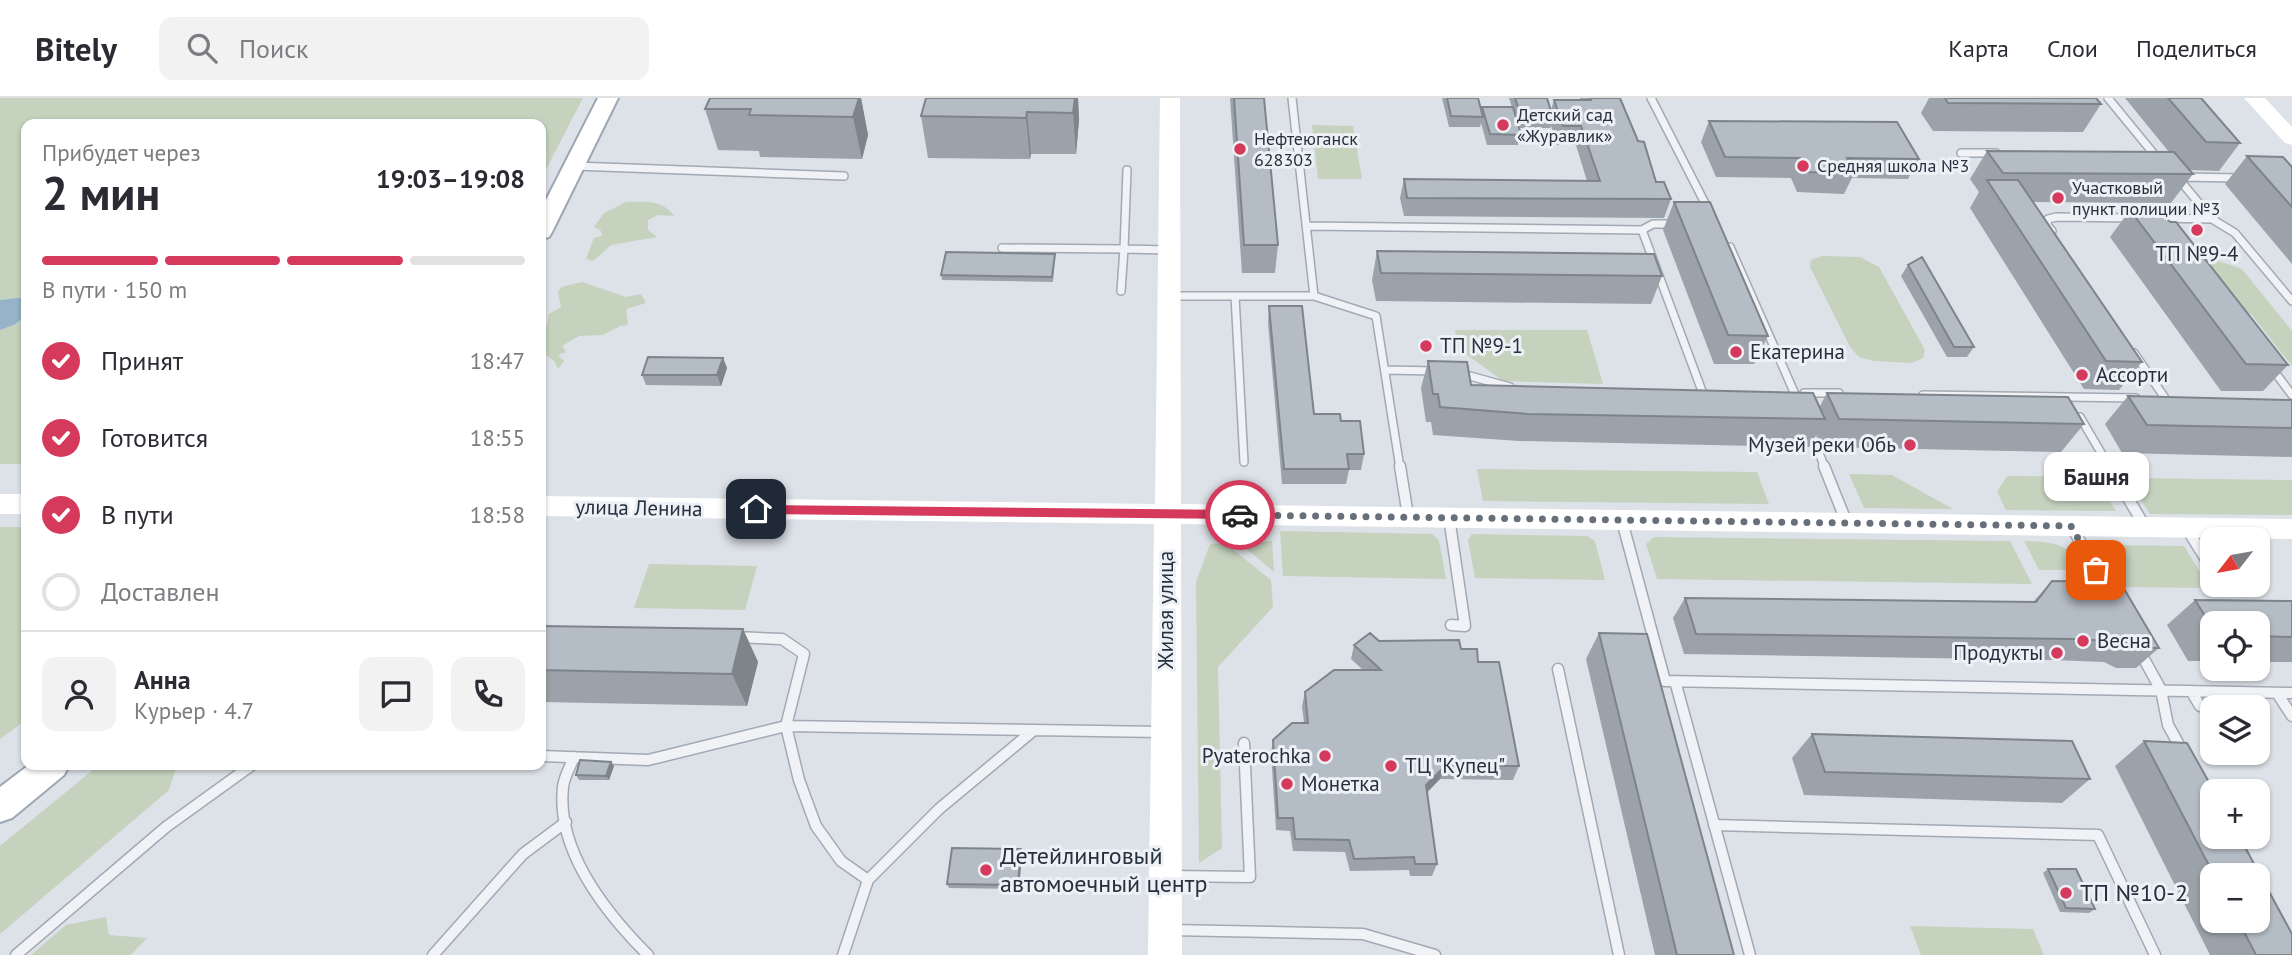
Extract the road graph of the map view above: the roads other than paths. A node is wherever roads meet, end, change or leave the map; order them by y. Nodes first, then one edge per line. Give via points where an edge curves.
1 (608, 98) edge
2 (1170, 98) edge
3 (1292, 98) edge
4 (1650, 98) edge
5 (2108, 98) edge
6 (2254, 98) edge
7 (2292, 139) edge
8 (1961, 153) dead end
9 (2002, 153) edge
10 (2138, 153) edge
11 (2152, 153) junction
12 (573, 166) junction
13 (1127, 170) dead end
14 (844, 176) dead end
15 (2177, 177) junction
16 (2246, 178) dead end
17 (2157, 218) junction
18 (2213, 219) junction
19 (546, 222) edge
20 (1678, 224) edge
21 (1716, 224) edge
22 (1306, 226) junction
23 (2165, 229) edge
24 (1642, 230) junction
25 (1723, 236) edge
26 (2055, 236) edge
27 (1002, 248) dead end
28 (1124, 249) junction
29 (1168, 250) junction
30 (1121, 291) dead end
31 (1168, 296) junction
32 (1235, 296) junction
33 (1314, 296) junction
34 (2292, 301) edge
35 (2126, 340) edge
36 (2267, 362) edge
37 (1386, 370) junction
38 (1439, 371) edge
39 (1453, 371) edge
40 (1523, 387) edge
41 (1688, 391) edge
42 (1702, 391) junction
43 (1715, 391) edge
44 (1782, 393) edge
45 (1795, 393) junction
46 (1844, 393) edge
47 (1914, 395) edge
48 (2292, 395) edge
49 (2068, 397) junction
50 (2165, 398) junction
51 (2177, 398) edge
52 (2279, 401) edge
53 (2292, 401) edge
54 (1802, 410) edge
55 (1807, 422) edge
56 (1244, 462) dead end
57 (0, 504) edge
58 (21, 504) edge
59 (546, 506) edge
60 (1167, 514) junction
61 (1408, 517) junction
62 (1449, 517) junction
63 (1621, 520) junction
64 (1847, 523) junction
65 (2071, 526) junction
66 (2144, 527) junction
67 (2186, 527) junction
68 (2292, 528) edge
69 (2200, 550) edge
70 (2115, 605) edge
71 (1451, 625) dead end
72 (728, 637) edge
73 (2135, 642) edge
74 (1558, 669) dead end
75 (1675, 681) junction
76 (2161, 690) junction
77 (2191, 691) junction
78 (2277, 693) junction
79 (2292, 693) edge
80 (2200, 706) dead end
81 (2292, 716) edge
82 (786, 726) junction
83 (1034, 730) junction
84 (1166, 732) junction
85 (1244, 743) dead end
86 (546, 756) edge
87 (574, 757) junction
88 (2187, 758) edge
89 (47, 770) edge
90 (245, 770) edge
91 (0, 807) edge
92 (566, 822) junction
93 (1714, 825) junction
94 (1166, 876) junction
95 (868, 880) junction
96 (1166, 942) edge
97 (16, 955) edge
98 (433, 955) edge
99 (648, 955) edge
100 (843, 955) edge
101 (1435, 955) edge
102 (1619, 955) edge
103 (1750, 955) edge
104 (2155, 955) edge

1 - 12 main road
2 - 29 main road, Жилая улица
3 - 22 lane
4 - 21 lane
5 - 11 lane
6 - 7 main road
8 - 9 lane
10 - 11 lane
11 - 15 lane
12 - 14 lane
12 - 19 main road
13 - 28 lane
15 - 16 lane
15 - 18 lane
17 - 18 lane
17 - 23 lane
17 - 26 lane via 2048,219
18 - 34 lane via 2235,233
20 - 24 lane via 1653,224
22 - 24 lane
22 - 33 lane
24 - 42 lane
25 - 45 lane
27 - 28 lane
28 - 29 lane
28 - 30 lane
29 - 31 main road, Жилая улица
31 - 32 lane
31 - 60 main road, Жилая улица
32 - 33 lane
32 - 56 lane
33 - 37 lane via 1376,316
35 - 50 lane
36 - 48 lane
37 - 38 lane
37 - 61 lane
39 - 40 lane via 1502,387
41 - 42 lane
42 - 43 lane
44 - 45 lane
45 - 46 lane
45 - 54 lane
47 - 49 lane
49 - 50 lane
49 - 66 lane
50 - 51 lane
52 - 53 lane
55 - 64 lane
57 - 58 main road
59 - 60 main road, улица Ленина
60 - 61 main road, улица Ленина
60 - 84 main road, Жилая улица
61 - 62 main road, улица Ленина
62 - 63 main road, улица Ленина
62 - 71 lane via 1465,626
63 - 64 main road, улица Ленина
63 - 75 lane via 1665,681
64 - 65 main road, улица Ленина
65 - 66 main road, улица Ленина
65 - 70 lane
66 - 67 main road, улица Ленина
67 - 68 main road, улица Ленина
67 - 69 lane
72 - 82 lane via 782,638 797,643 803,654
73 - 76 lane
74 - 102 lane
75 - 76 lane
75 - 93 lane
76 - 77 lane
76 - 88 lane via 2168,725
77 - 78 lane
77 - 80 lane
78 - 79 lane
78 - 81 lane
82 - 83 lane
82 - 87 lane via 648,760
82 - 95 lane via 816,826 841,861
83 - 84 lane
83 - 95 lane via 939,809
84 - 94 main road, Жилая улица
85 - 94 lane via 1250,877
86 - 87 lane
87 - 92 lane via 563,788
89 - 91 main road
90 - 97 lane via 166,827
92 - 98 lane via 523,854
92 - 99 lane via 586,875 605,907
93 - 103 lane
93 - 104 lane via 2098,835
94 - 96 main road, Жилая улица
95 - 100 lane
96 - 101 lane via 1363,934

